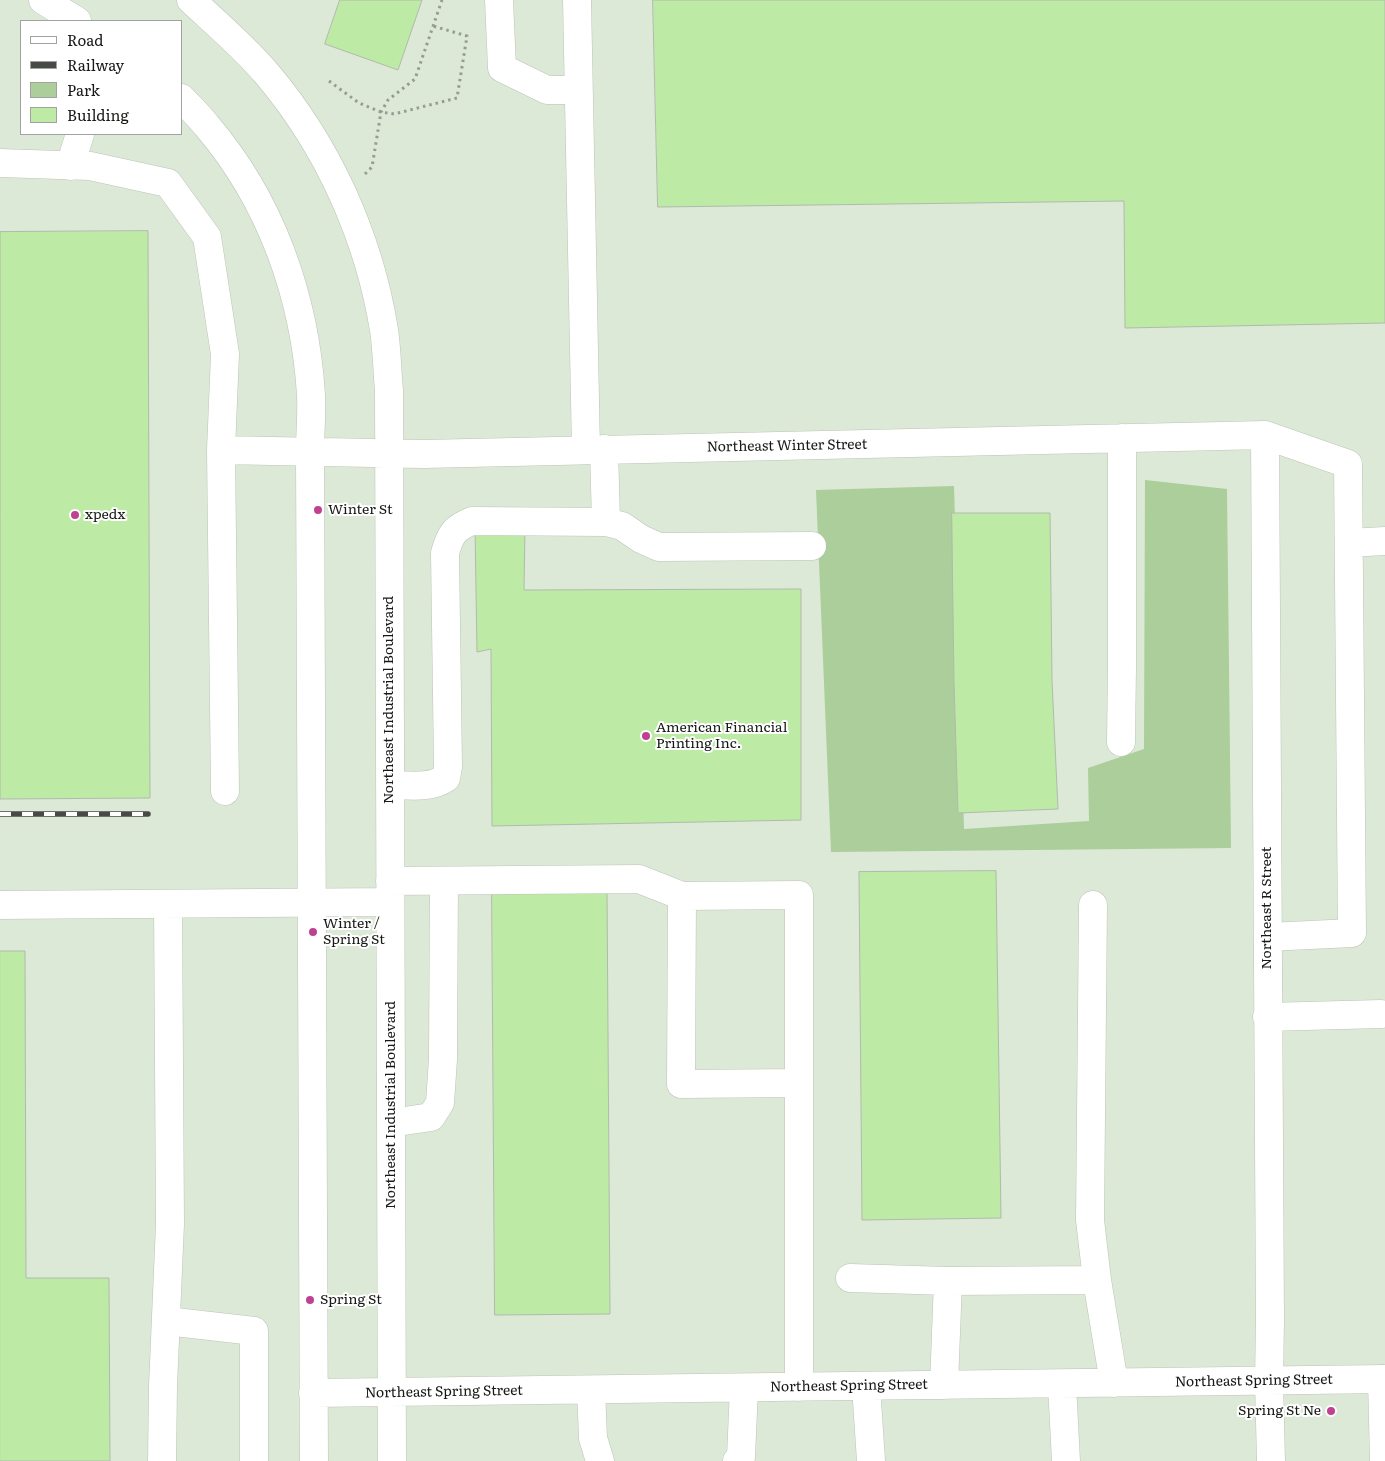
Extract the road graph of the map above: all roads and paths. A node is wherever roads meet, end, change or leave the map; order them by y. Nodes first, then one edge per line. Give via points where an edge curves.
1 (43, 0) edge
2 (191, 0) edge
3 (442, 0) edge
4 (499, 0) edge
5 (578, 0) edge
6 (75, 20) edge
7 (433, 26) junction
8 (329, 81) dead end
9 (578, 90) junction
10 (182, 99) edge
11 (382, 112) junction
12 (80, 135) edge
13 (0, 163) edge
14 (70, 166) junction
15 (360, 178) dead end
16 (1265, 435) junction
17 (1122, 438) junction
18 (221, 450) junction
19 (595, 450) junction
20 (310, 452) junction
21 (388, 454) junction
22 (606, 522) junction
23 (1385, 541) edge
24 (1349, 542) junction
25 (812, 546) dead end
26 (1120, 742) dead end
27 (390, 785) junction
28 (225, 791) dead end
29 (444, 881) junction
30 (390, 892) junction
31 (682, 896) junction
32 (312, 903) junction
33 (168, 904) junction
34 (0, 905) edge
35 (1093, 905) dead end
36 (1268, 937) junction
37 (1381, 1014) dead end
38 (1267, 1016) junction
39 (799, 1083) junction
40 (391, 1123) junction
41 (850, 1278) dead end
42 (1097, 1280) junction
43 (948, 1281) junction
44 (166, 1321) junction
45 (1384, 1379) edge
46 (1269, 1381) junction
47 (1114, 1383) junction
48 (1062, 1384) junction
49 (944, 1385) junction
50 (866, 1386) junction
51 (798, 1387) junction
52 (744, 1388) junction
53 (591, 1390) junction
54 (392, 1392) junction
55 (313, 1393) junction
56 (740, 1460) edge
57 (162, 1461) edge
58 (254, 1461) edge
59 (314, 1461) edge
60 (392, 1461) edge
61 (600, 1461) edge
62 (870, 1461) edge
63 (1066, 1461) edge
64 (1271, 1461) edge
65 (1384, 1461) edge

1 - 6 street
2 - 21 street, Northeast Industrial Boulevard via 228,33 302,119 330,168 353,219 384,330 389,390
3 - 7 path
4 - 9 street via 502,68 547,90
5 - 9 street
7 - 11 path via 415,79 388,100
7 - 11 path via 467,36 458,98 394,114
8 - 11 path via 359,103
9 - 19 street
10 - 20 street via 238,167 261,206 290,274 306,349 311,396
11 - 15 path via 372,167
12 - 14 street
13 - 14 street
14 - 18 street via 90,166 168,183 207,237 225,354
16 - 17 street, Northeast Winter Street
16 - 24 street via 1348,464
16 - 36 street, Northeast R Street
17 - 19 street, Northeast Winter Street
17 - 26 street
18 - 20 street, Northeast Winter Street
18 - 28 street
19 - 21 street, Northeast Winter Street
19 - 22 street
20 - 21 street, Northeast Winter Street
20 - 32 street
21 - 27 street, Northeast Industrial Boulevard
22 - 25 street via 622,526 659,547
22 - 27 street via 472,521 454,532 445,553 446,778 428,785
23 - 24 street
24 - 36 street via 1352,933
27 - 30 street, Northeast Industrial Boulevard
29 - 30 street
29 - 31 street via 639,879
29 - 40 street via 440,1104 431,1117
30 - 32 street
30 - 40 street, Northeast Industrial Boulevard
31 - 39 street via 799,896
31 - 39 street via 681,1084
32 - 33 street
32 - 55 street
33 - 34 street
33 - 44 street via 170,1224
35 - 42 street via 1090,1220
36 - 38 street, Northeast R Street
37 - 38 street
38 - 46 street, Northeast R Street
39 - 51 street
40 - 54 street, Northeast Industrial Boulevard
41 - 43 street
42 - 43 street
42 - 47 street
43 - 49 street
44 - 57 street
44 - 58 street via 254,1331
45 - 46 street, Northeast Spring Street
45 - 65 street
46 - 47 street, Northeast Spring Street
46 - 64 street, Northeast R Street
47 - 48 street, Northeast Spring Street
48 - 49 street, Northeast Spring Street
48 - 63 street
49 - 50 street, Northeast Spring Street
50 - 51 street, Northeast Spring Street
50 - 62 street
51 - 52 street, Northeast Spring Street
52 - 53 street, Northeast Spring Street
52 - 56 street
53 - 54 street, Northeast Spring Street
53 - 61 street via 593,1438
54 - 55 street, Northeast Spring Street
54 - 60 street, Northeast Industrial Boulevard
55 - 59 street

